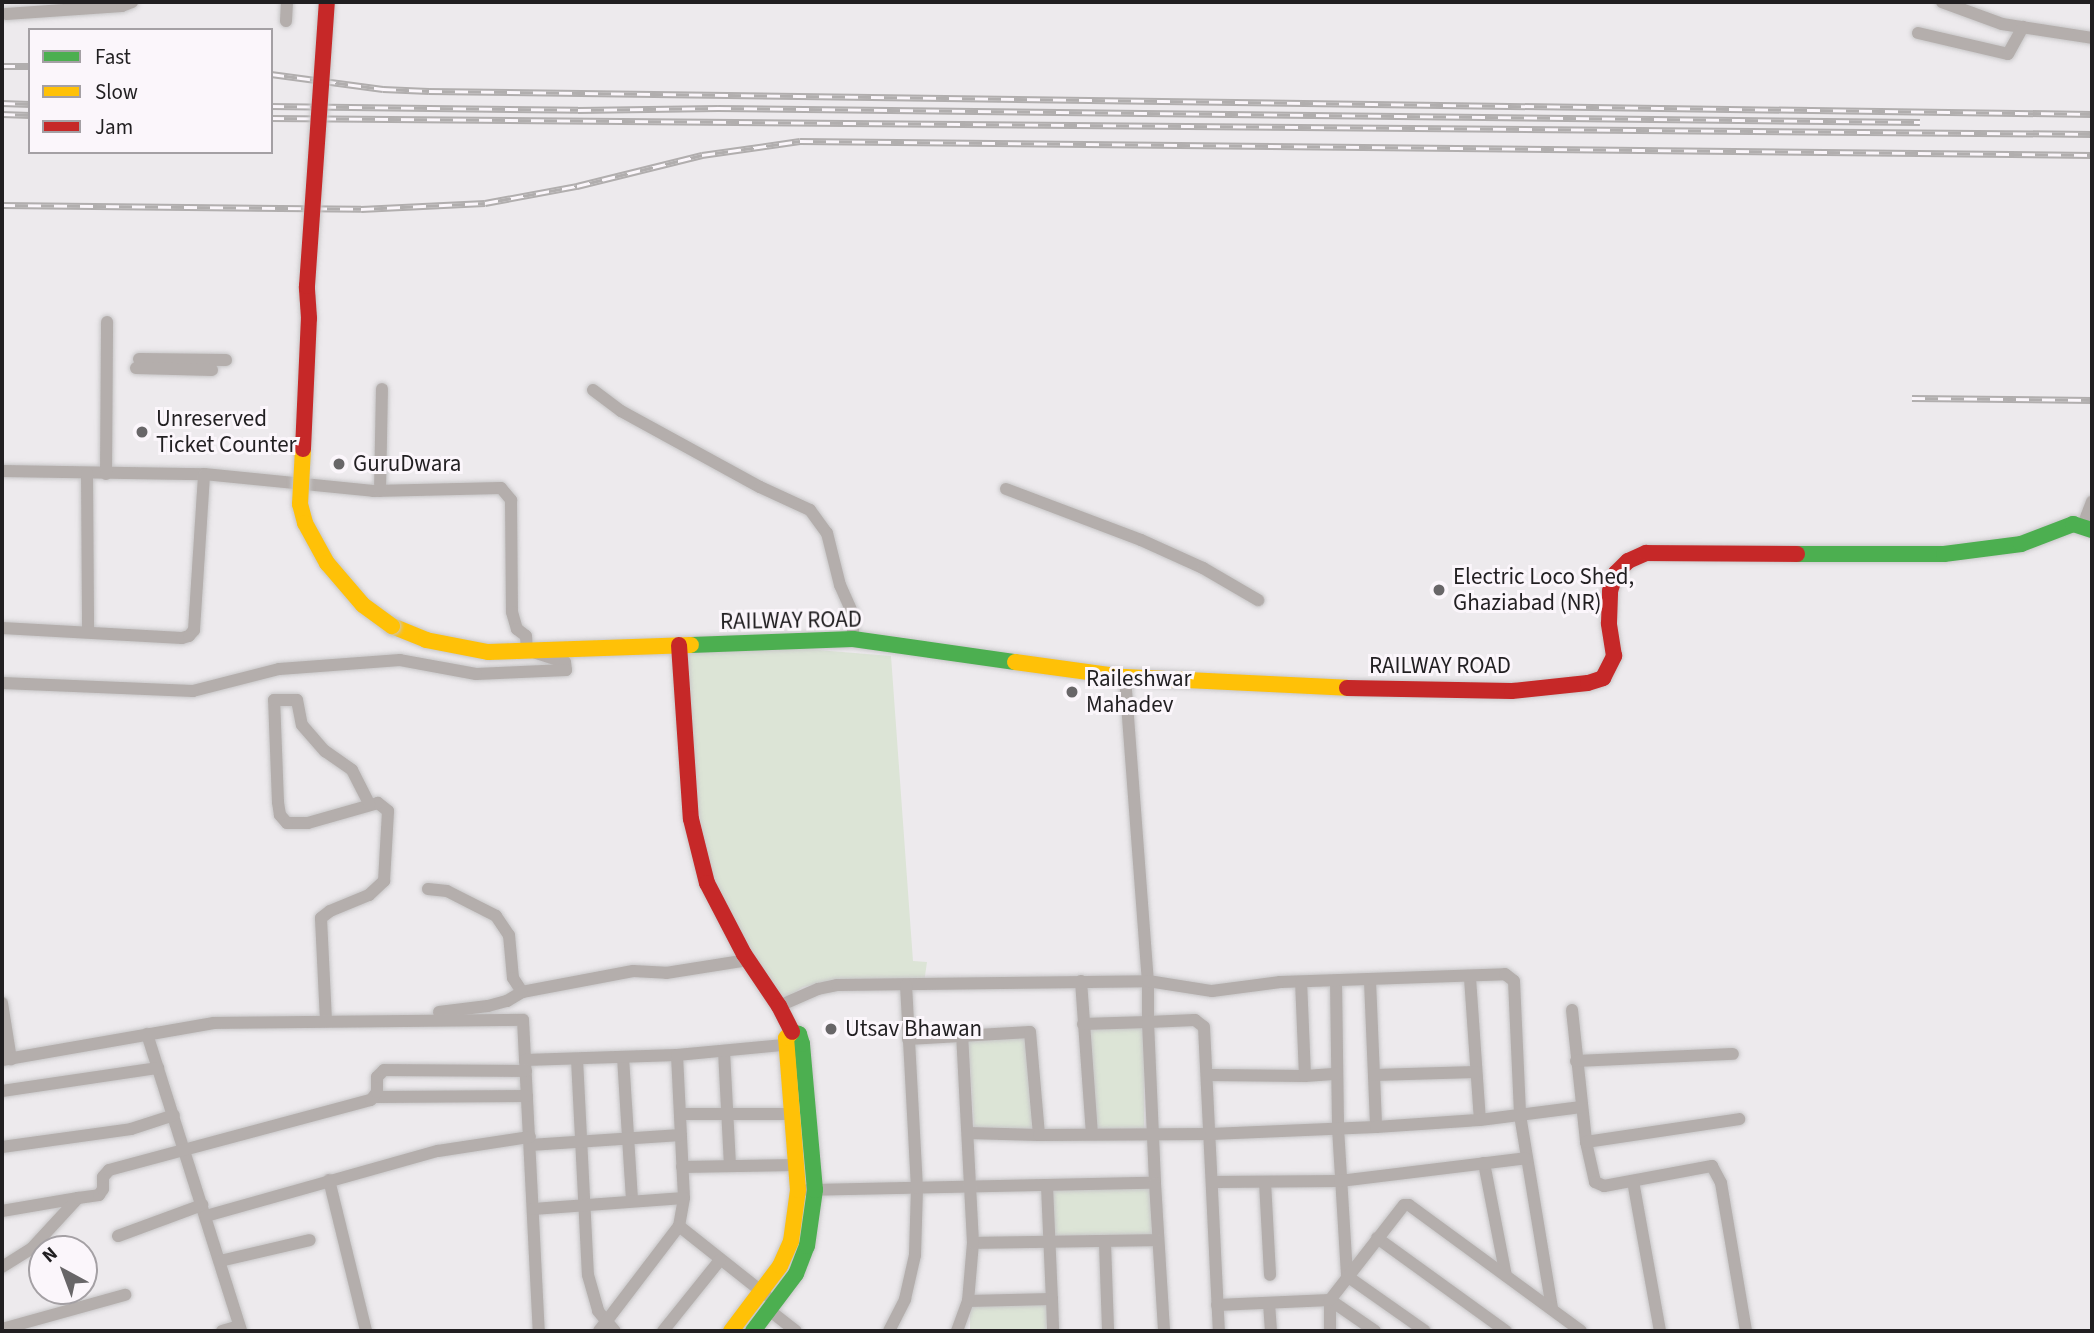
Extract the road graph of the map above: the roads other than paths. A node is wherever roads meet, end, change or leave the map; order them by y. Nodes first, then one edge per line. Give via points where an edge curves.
1 (132, 2) edge
2 (287, 2) edge
3 (327, 2) edge
4 (1942, 2) edge
5 (6, 14) dead end
6 (286, 21) dead end
7 (2023, 27) junction
8 (1918, 33) dead end
9 (2092, 38) edge
10 (107, 322) dead end
11 (226, 360) dead end
12 (212, 370) dead end
13 (382, 389) dead end
14 (593, 390) dead end
15 (2, 471) edge
16 (88, 474) junction
17 (106, 474) junction
18 (204, 474) junction
19 (1006, 489) dead end
20 (380, 491) junction
21 (2092, 502) edge
22 (2087, 527) edge
23 (1258, 600) dead end
24 (2, 628) edge
25 (88, 632) junction
26 (853, 639) junction
27 (679, 645) junction
28 (521, 651) junction
29 (1125, 677) junction
30 (2, 683) edge
31 (369, 804) junction
32 (428, 889) dead end
33 (748, 960) junction
34 (1470, 978) junction
35 (1081, 981) junction
36 (1148, 981) junction
37 (1336, 981) junction
38 (1370, 981) junction
39 (1301, 982) junction
40 (906, 985) junction
41 (522, 992) junction
42 (2, 1003) edge
43 (779, 1006) junction
44 (1572, 1010) dead end
45 (326, 1021) junction
46 (353, 1021) junction
47 (1148, 1022) junction
48 (1083, 1024) junction
49 (147, 1034) junction
50 (962, 1034) junction
51 (908, 1039) junction
52 (795, 1040) junction
53 (724, 1051) junction
54 (1733, 1054) dead end
55 (677, 1055) junction
56 (623, 1057) junction
57 (6, 1059) edge
58 (577, 1059) junction
59 (1576, 1061) junction
60 (525, 1066) junction
61 (158, 1068) junction
62 (1476, 1072) junction
63 (1337, 1074) junction
64 (1208, 1075) junction
65 (1374, 1075) junction
66 (1305, 1076) junction
67 (2, 1091) edge
68 (527, 1096) junction
69 (375, 1097) junction
70 (1581, 1107) junction
71 (681, 1114) junction
72 (727, 1114) junction
73 (792, 1114) junction
74 (174, 1115) junction
75 (1520, 1115) junction
76 (1739, 1119) dead end
77 (1480, 1120) junction
78 (1376, 1127) junction
79 (1338, 1128) junction
80 (968, 1133) junction
81 (1092, 1134) junction
82 (1211, 1134) junction
83 (681, 1135) junction
84 (1039, 1135) junction
85 (1155, 1135) junction
86 (629, 1139) junction
87 (530, 1141) junction
88 (580, 1142) junction
89 (1586, 1142) junction
90 (2, 1147) edge
91 (185, 1152) junction
92 (1526, 1158) junction
93 (1484, 1163) junction
94 (730, 1164) junction
95 (796, 1165) junction
96 (682, 1167) junction
97 (329, 1180) junction
98 (1340, 1181) junction
99 (1633, 1181) junction
100 (1213, 1182) junction
101 (1265, 1182) junction
102 (1155, 1183) junction
103 (1047, 1186) junction
104 (917, 1188) junction
105 (971, 1188) junction
106 (798, 1190) junction
107 (815, 1190) junction
108 (78, 1198) junction
109 (684, 1198) junction
110 (632, 1201) junction
111 (582, 1204) junction
112 (533, 1209) junction
113 (204, 1210) junction
114 (2, 1211) edge
115 (679, 1226) junction
116 (118, 1236) dead end
117 (1377, 1238) junction
118 (310, 1240) dead end
119 (1158, 1240) junction
120 (973, 1243) junction
121 (1105, 1243) junction
122 (1050, 1244) junction
123 (720, 1260) junction
124 (220, 1261) junction
125 (2, 1267) edge
126 (1270, 1275) dead end
127 (1347, 1276) junction
128 (1506, 1276) junction
129 (125, 1295) dead end
130 (1052, 1299) junction
131 (1330, 1300) junction
132 (769, 1301) junction
133 (968, 1301) junction
134 (1269, 1303) junction
135 (1217, 1304) junction
136 (1552, 1309) junction
137 (2, 1329) edge
138 (240, 1329) edge
139 (606, 1329) edge
140 (222, 1331) edge
141 (366, 1331) edge
142 (540, 1331) edge
143 (663, 1331) edge
144 (732, 1331) edge
145 (753, 1331) edge
146 (796, 1331) edge
147 (889, 1331) edge
148 (957, 1331) edge
149 (1053, 1331) edge
150 (1108, 1331) edge
151 (1164, 1331) edge
152 (1220, 1331) edge
153 (1271, 1331) edge
154 (1330, 1331) edge
155 (1375, 1331) edge
156 (1425, 1331) edge
157 (1506, 1331) edge
158 (1580, 1331) edge
159 (1660, 1331) edge
160 (1746, 1331) edge

1 - 5 street
2 - 6 street
3 - 28 street, RAILWAY ROAD, bridge via 307,286 300,472 305,523 342,583 392,626 436,642 488,652
4 - 7 street
7 - 8 street via 2008,54
7 - 9 street
10 - 17 street
11 - 12 street via 138,364
13 - 20 street
14 - 26 street via 621,411 810,510 827,533 840,585 853,614
15 - 16 street
16 - 17 street
16 - 25 street
17 - 18 street
18 - 20 street
18 - 25 street via 194,630 182,638
19 - 23 street via 1141,540
20 - 28 street via 492,487 506,492 511,500 512,612 517,629 526,636
21 - 22 street
22 - 29 street, RAILWAY ROAD via 2073,524 2021,544 1944,554 1646,552 1616,573 1609,623 1614,656 1603,678 1588,683 1512,691 1430,691
24 - 25 street
26 - 27 street, RAILWAY ROAD
26 - 29 street, RAILWAY ROAD
27 - 28 street, RAILWAY ROAD
27 - 33 street via 691,819 707,883
28 - 30 street via 565,662 566,670 477,674 400,660 279,669 193,691
29 - 36 street
31 - 31 street via 296,825 287,823 280,815 274,700 297,701 302,725 325,751 352,770
31 - 45 street via 378,803 388,811 384,881 369,895 321,918
32 - 41 street via 447,891 496,916 509,935 513,978
33 - 41 street via 666,973 633,971
33 - 43 street
34 - 38 street
34 - 62 street
34 - 75 street via 1505,974 1514,981
35 - 36 street
35 - 40 street
35 - 48 street
36 - 39 street via 1212,990
36 - 47 street
37 - 38 street
37 - 39 street
37 - 63 street
38 - 65 street
39 - 66 street
40 - 43 street via 838,985
40 - 51 street
41 - 46 street via 488,1006
42 - 57 street
43 - 52 street
44 - 59 street
45 - 46 street
45 - 49 street via 214,1023
46 - 60 street via 523,1020
47 - 48 street
47 - 64 street via 1201,1021
47 - 85 street
48 - 81 street
49 - 57 street
49 - 61 street
50 - 51 street
50 - 80 street
50 - 84 street via 1030,1032
51 - 104 street
52 - 53 street
52 - 73 street
52 - 107 street
53 - 55 street
53 - 72 street
54 - 59 street
55 - 56 street
55 - 71 street
56 - 58 street
56 - 86 street
58 - 60 street
58 - 88 street
59 - 70 street
60 - 68 street
60 - 69 street via 384,1070 377,1077
61 - 67 street
61 - 74 street
62 - 65 street
62 - 77 street
63 - 66 street
63 - 79 street
64 - 66 street
64 - 82 street
65 - 78 street
68 - 69 street
68 - 87 street
69 - 91 street
70 - 75 street
70 - 89 street
71 - 72 street
71 - 83 street
72 - 73 street
72 - 94 street
73 - 95 street
74 - 90 street via 131,1129
74 - 91 street
75 - 77 street
75 - 92 street
76 - 89 street
77 - 78 street
78 - 79 street
79 - 82 street
79 - 98 street
80 - 84 street
80 - 105 street
81 - 84 street
81 - 85 street
82 - 85 street
82 - 100 street
83 - 86 street
83 - 96 street
85 - 102 street
86 - 88 street
86 - 110 street
87 - 88 street
87 - 97 street via 438,1151
87 - 112 street
88 - 111 street
89 - 99 street via 1599,1185
91 - 108 street via 108,1170 99,1195
91 - 113 street
92 - 93 street
92 - 136 street
93 - 98 street
93 - 128 street
94 - 95 street
94 - 96 street
95 - 106 street
96 - 109 street
97 - 113 street
97 - 141 street
98 - 101 street
98 - 127 street
99 - 159 street
99 - 160 street via 1706,1165 1717,1171
100 - 101 street
100 - 135 street
101 - 126 street
102 - 103 street
102 - 119 street
103 - 105 street
103 - 122 street
104 - 105 street
104 - 107 street
104 - 147 street via 915,1255 905,1299
105 - 120 street
106 - 107 street
106 - 132 street via 791,1241
107 - 132 street via 807,1246 796,1274
108 - 114 street
108 - 125 street via 32,1248
109 - 110 street
109 - 115 street
110 - 111 street
111 - 112 street
111 - 139 street via 592,1295
112 - 142 street
113 - 116 street
113 - 124 street
115 - 123 street
115 - 139 street
117 - 127 street
117 - 128 street via 1400,1209 1409,1205
117 - 157 street
118 - 124 street
119 - 121 street
119 - 151 street
120 - 122 street
120 - 133 street
121 - 122 street
121 - 150 street
122 - 130 street
123 - 132 street
123 - 143 street
124 - 138 street
127 - 131 street
127 - 156 street
128 - 136 street
129 - 137 street
130 - 133 street
130 - 149 street
131 - 134 street
131 - 154 street
131 - 155 street
132 - 144 street
132 - 145 street
132 - 146 street
133 - 148 street
134 - 135 street
134 - 153 street
135 - 152 street
136 - 158 street
138 - 140 street

